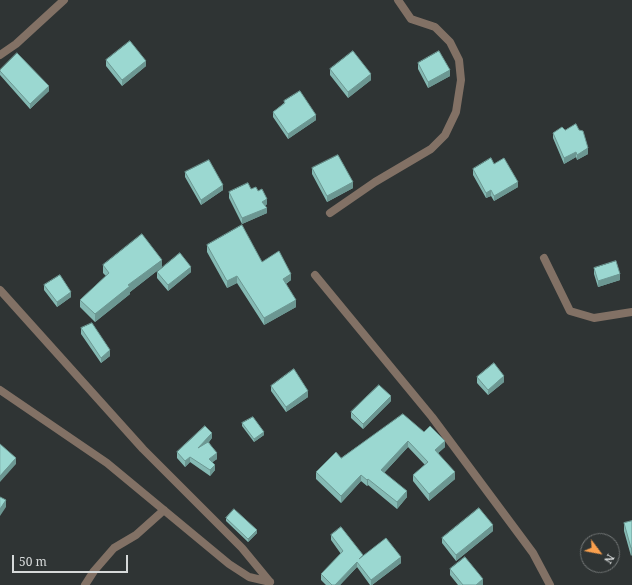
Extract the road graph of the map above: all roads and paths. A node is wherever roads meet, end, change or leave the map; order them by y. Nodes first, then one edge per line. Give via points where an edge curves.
1 (64, 0) edge
2 (398, 0) edge
3 (0, 55) edge
4 (330, 213) dead end
5 (544, 258) dead end
6 (315, 275) dead end
7 (0, 290) edge
8 (632, 312) edge
9 (0, 390) edge
10 (164, 510) junction
11 (272, 583) edge
12 (85, 585) edge
13 (550, 585) edge

1 - 3 street via 16,44
2 - 4 street via 411,19 435,27 450,42 459,60 461,80 456,112 445,135 431,149 375,182
5 - 8 street via 570,311 594,318
6 - 13 street via 432,417 533,553
7 - 11 street via 143,449 242,548
9 - 10 street via 107,463
10 - 11 street via 229,564 249,577
10 - 12 street via 136,535 114,548

